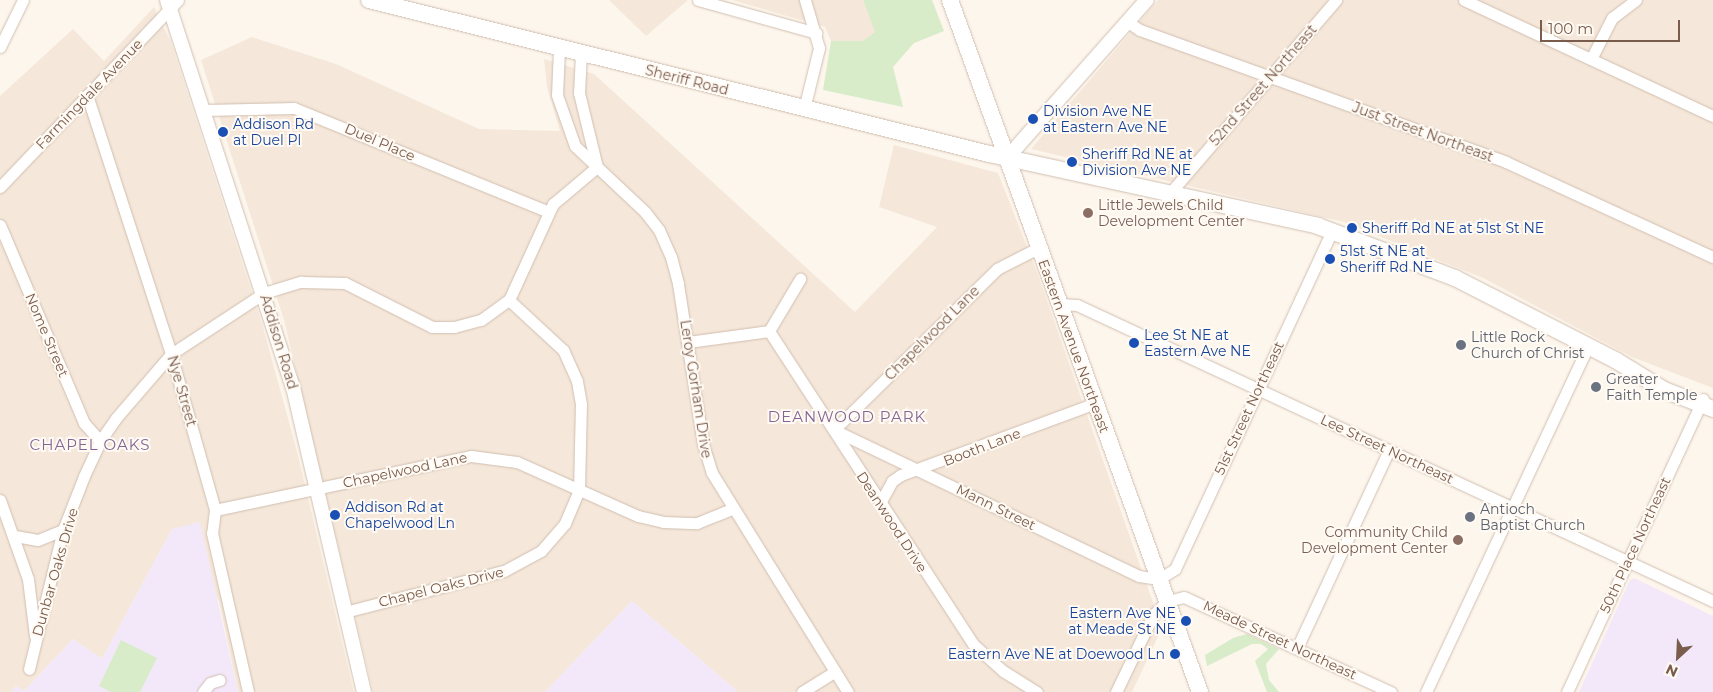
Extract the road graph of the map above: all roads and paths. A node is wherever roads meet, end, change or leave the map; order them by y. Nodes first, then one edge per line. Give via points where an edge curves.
1 (23, 0) edge
2 (369, 0) edge
3 (698, 0) edge
4 (805, 0) edge
5 (950, 0) edge
6 (1147, 0) edge
7 (1336, 0) edge
8 (1464, 0) edge
9 (1636, 0) edge
10 (172, 3) edge
11 (1486, 4) edge
12 (1128, 22) junction
13 (816, 33) junction
14 (0, 47) edge
15 (558, 48) junction
16 (581, 54) junction
17 (1591, 59) junction
18 (1269, 76) junction
19 (87, 95) junction
20 (804, 109) junction
21 (204, 110) junction
22 (1713, 116) edge
23 (1007, 158) junction
24 (597, 167) junction
25 (0, 187) edge
26 (1170, 193) junction
27 (549, 212) junction
28 (0, 225) edge
29 (1332, 231) junction
30 (1038, 248) junction
31 (1713, 257) edge
32 (800, 279) dead end
33 (264, 293) junction
34 (509, 300) junction
35 (1060, 304) junction
36 (769, 331) junction
37 (688, 342) junction
38 (1588, 346) junction
39 (171, 354) junction
40 (1258, 389) junction
41 (1096, 403) junction
42 (1707, 404) edge
43 (834, 430) junction
44 (100, 441) junction
45 (1389, 450) junction
46 (920, 470) junction
47 (318, 489) junction
48 (579, 490) junction
49 (0, 500) edge
50 (880, 503) junction
51 (1512, 508) junction
52 (731, 509) junction
53 (215, 510) junction
54 (63, 530) junction
55 (15, 536) junction
56 (1628, 561) junction
57 (1160, 579) junction
58 (1167, 601) junction
59 (1713, 601) edge
60 (346, 612) junction
61 (36, 639) junction
62 (1297, 648) junction
63 (29, 669) dead end
64 (835, 670) junction
65 (220, 680) dead end
66 (203, 692) edge
67 (248, 692) edge
68 (364, 692) edge
69 (802, 692) edge
70 (848, 692) edge
71 (1037, 692) edge
72 (1116, 692) edge
73 (1200, 692) edge
74 (1391, 692) edge
75 (1426, 692) edge
76 (1566, 692) edge

1 - 14 street
2 - 15 main road, Sheriff Road
3 - 13 street
4 - 13 street
5 - 23 main road, Eastern Avenue Northeast
6 - 12 street
7 - 18 street, 52nd Street Northeast
8 - 11 street
9 - 17 street via 1612,18
10 - 19 street, Farmingdale Avenue
10 - 21 street, Addison Road
11 - 17 street
12 - 18 street, Just Street Northeast via 1140,30
12 - 23 street
13 - 20 street via 818,55
15 - 16 main road, Sheriff Road
15 - 24 street, Leroy Gorham Drive via 556,84 562,115 575,146
16 - 20 main road, Sheriff Road
16 - 24 street via 579,93
17 - 22 street
18 - 26 street, 52nd Street Northeast
18 - 31 street, Just Street Northeast via 1506,162
19 - 25 street, Farmingdale Avenue
19 - 39 street, Nye Street
20 - 23 main road, Sheriff Road
21 - 27 street, Duel Place via 294,108
21 - 33 street, Addison Road
23 - 26 main road, Sheriff Road
23 - 30 main road, Eastern Avenue Northeast
24 - 27 street via 558,198
24 - 37 street, Leroy Gorham Drive via 645,212 663,237 676,274
26 - 29 main road, Sheriff Road via 1280,217 1317,232
27 - 34 street
28 - 44 street, Nome Street via 84,423
29 - 38 main road, Sheriff Road via 1455,278
29 - 40 street, 51st Street Northeast
30 - 35 main road, Eastern Avenue Northeast
30 - 43 street, Chapelwood Lane via 997,269
32 - 36 street
33 - 34 street, Dunbar Oaks Drive via 301,282 338,282 357,288 420,324 442,328 481,320
33 - 39 street, Dunbar Oaks Drive
33 - 47 street, Addison Road via 293,387
34 - 48 street, Chapel Oaks Drive via 563,350 577,381 581,404
35 - 40 street, Lee Street Northeast via 1077,305
35 - 41 main road, Eastern Avenue Northeast
36 - 37 street
36 - 43 street, Deanwood Drive
37 - 52 street, Leroy Gorham Drive via 708,465
38 - 42 main road, Sheriff Road via 1664,390
38 - 51 street
39 - 44 street, Dunbar Oaks Drive
39 - 53 street, Nye Street
40 - 45 street, Lee Street Northeast
40 - 57 street, 51st Street Northeast via 1175,568
41 - 46 street, Booth Lane
41 - 57 main road, Eastern Avenue Northeast
42 - 56 street, 50th Place Northeast
43 - 46 street, Mann Street
43 - 50 street, Deanwood Drive
44 - 54 street, Dunbar Oaks Drive
45 - 51 street, Lee Street Northeast
45 - 62 street
46 - 50 street, Booth Lane via 892,481
46 - 57 street, Mann Street via 1139,576
47 - 48 street, Chapelwood Lane via 471,456 517,462
47 - 53 street, Chapelwood Lane
47 - 60 street, Addison Road
48 - 52 street, Chapelwood Lane via 638,516 663,522 697,523
48 - 60 street, Chapel Oaks Drive via 556,537 518,566 465,583
49 - 55 street
50 - 71 street, Deanwood Drive via 973,644 1003,671
51 - 56 street, Lee Street Northeast
51 - 75 street
52 - 64 street, Leroy Gorham Drive
53 - 67 street, Nye Street via 212,533
54 - 55 street via 38,540
54 - 61 street, Dunbar Oaks Drive
55 - 61 street via 28,578
56 - 59 street, Lee Street Northeast
56 - 76 street, 50th Place Northeast
57 - 58 main road, Eastern Avenue Northeast
58 - 62 street, Meade Street Northeast via 1184,597
58 - 72 street via 1153,615
58 - 73 main road, Eastern Avenue Northeast
60 - 68 street, Addison Road
61 - 63 street, Dunbar Oaks Drive
62 - 74 street, Meade Street Northeast
64 - 69 street
64 - 70 street, Leroy Gorham Drive
65 - 66 street via 210,683

